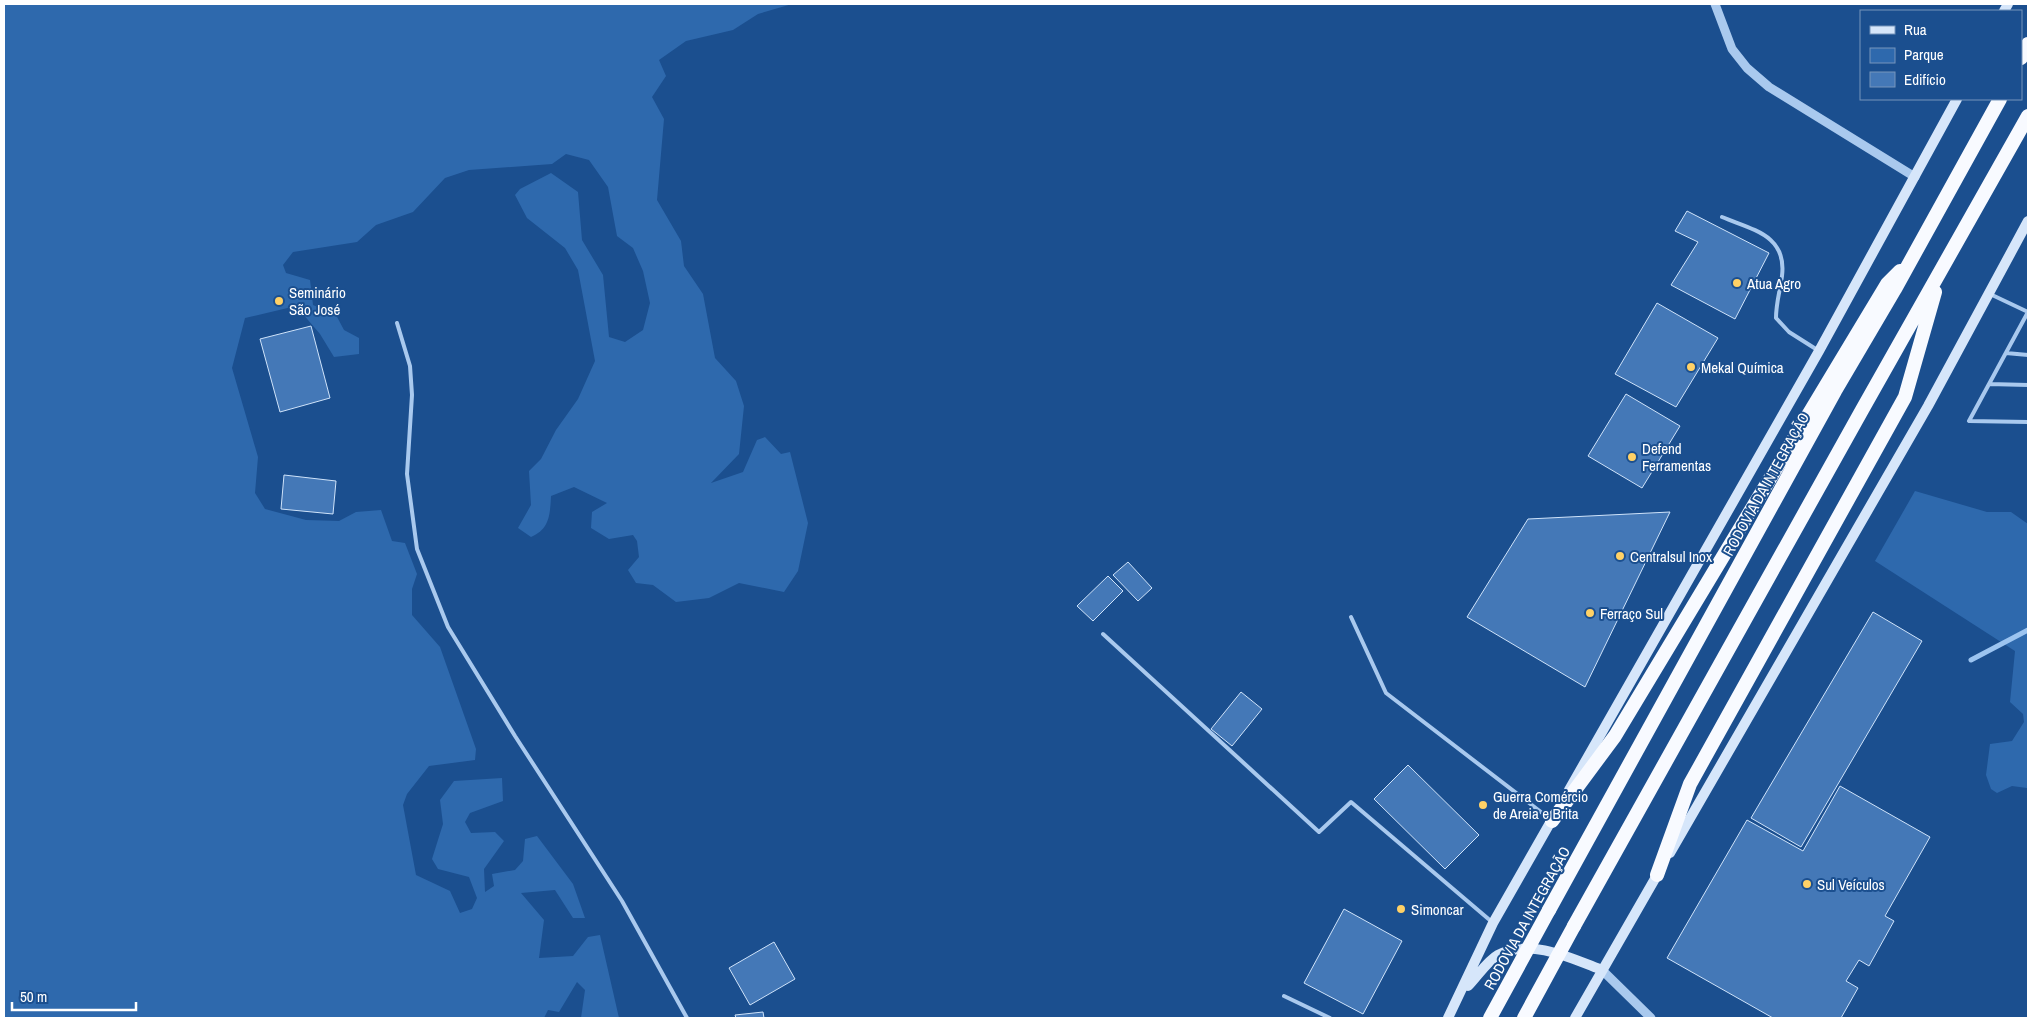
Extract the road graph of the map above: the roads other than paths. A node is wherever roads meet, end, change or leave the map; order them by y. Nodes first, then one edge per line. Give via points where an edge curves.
1 (1715, 4) edge
2 (2028, 44) edge
3 (2022, 56) edge
4 (1956, 100) edge
5 (1999, 100) edge
6 (2028, 116) edge
7 (1915, 177) junction
8 (1722, 217) dead end
9 (2028, 221) edge
10 (1913, 258) junction
11 (1942, 268) junction
12 (1989, 294) junction
13 (2028, 312) edge
14 (397, 323) dead end
15 (1819, 351) junction
16 (2006, 353) junction
17 (2028, 355) edge
18 (1989, 384) junction
19 (2028, 385) edge
20 (2028, 422) edge
21 (1351, 617) dead end
22 (1103, 634) dead end
23 (1552, 820) junction
24 (1657, 875) junction
25 (1493, 923) junction
26 (1602, 970) junction
27 (1462, 992) junction
28 (1284, 996) dead end
29 (687, 1018) edge
30 (1330, 1018) edge
31 (1448, 1018) edge
32 (1490, 1018) edge
33 (1524, 1018) edge
34 (1575, 1018) edge
35 (1651, 1018) edge

1 - 7 street via 1732,49 1747,68 1769,87
2 - 3 highway
4 - 7 main road
5 - 10 highway, RODOVIA DA INTEGRAÇÃO
6 - 11 highway
7 - 15 main road
8 - 15 lane via 1766,235 1778,246 1784,259 1776,318 1789,332
9 - 12 main road
10 - 23 highway via 1887,284 1615,736
10 - 32 highway, RODOVIA DA INTEGRAÇÃO, bridge via 1835,391
11 - 24 highway via 1905,396 1690,784
11 - 33 highway, bridge
12 - 13 lane
12 - 24 main road via 1928,406
13 - 16 lane
14 - 29 lane via 410,366 412,386 407,474 417,549 445,618 515,736 622,901
15 - 23 main road
16 - 17 lane
16 - 18 lane
18 - 19 lane
18 - 20 lane via 1969,421
21 - 23 lane via 1386,693
22 - 25 lane via 1319,832 1351,802
23 - 25 main road
24 - 26 main road
25 - 27 main road
26 - 27 main road via 1543,950 1517,951 1497,955
26 - 34 main road
26 - 35 street
27 - 31 main road
28 - 30 lane

